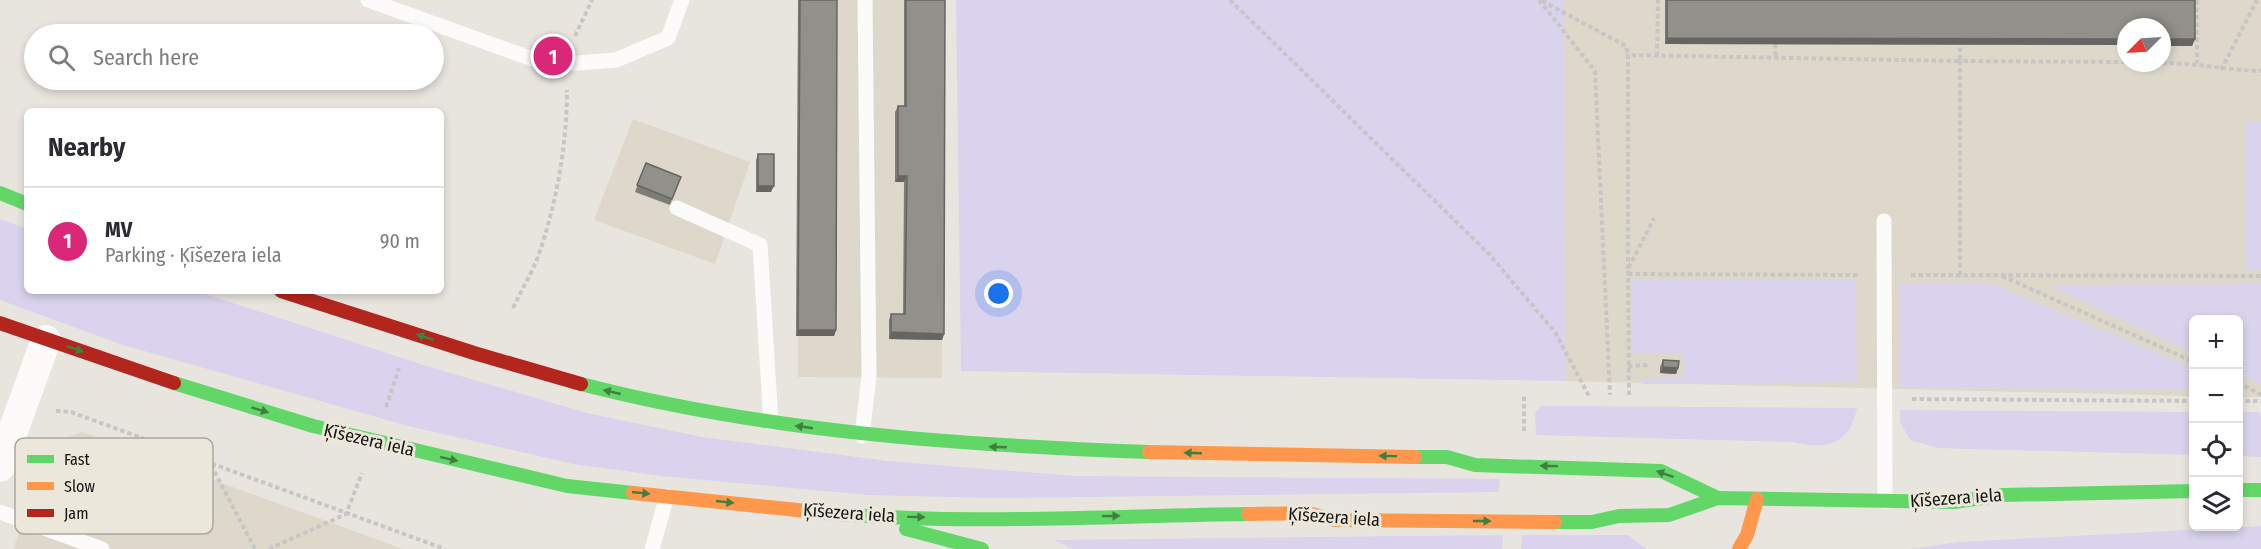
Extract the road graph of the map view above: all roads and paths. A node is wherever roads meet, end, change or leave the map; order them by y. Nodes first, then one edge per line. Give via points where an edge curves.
1 (368, 0) edge
2 (592, 0) edge
3 (682, 0) edge
4 (865, 0) edge
5 (1230, 0) edge
6 (1540, 0) edge
7 (1658, 0) edge
8 (2196, 0) edge
9 (2257, 0) edge
10 (435, 24) edge
11 (444, 27) edge
12 (570, 44) dead end
13 (1775, 44) edge
14 (1960, 45) edge
15 (1628, 55) junction
16 (1657, 56) junction
17 (1776, 58) junction
18 (1960, 61) junction
19 (2117, 62) edge
20 (2171, 63) edge
21 (2197, 63) junction
22 (2221, 70) junction
23 (2261, 71) edge
24 (567, 87) dead end
25 (0, 194) edge
26 (24, 203) edge
27 (677, 208) dead end
28 (1654, 218) dead end
29 (1884, 221) dead end
30 (1628, 271) junction
31 (1883, 275) junction
32 (1960, 275) junction
33 (2000, 275) junction
34 (2261, 276) edge
35 (290, 294) edge
36 (513, 308) dead end
37 (0, 323) edge
38 (46, 340) junction
39 (2189, 360) edge
40 (1650, 365) dead end
41 (1628, 366) junction
42 (2243, 385) edge
43 (1610, 395) dead end
44 (1629, 395) dead end
45 (2261, 395) edge
46 (1524, 396) dead end
47 (1589, 396) dead end
48 (1900, 399) dead end
49 (2189, 401) edge
50 (2243, 401) edge
51 (2261, 401) edge
52 (22, 408) junction
53 (771, 423) junction
54 (1524, 434) dead end
55 (862, 436) junction
56 (140, 438) edge
57 (0, 466) edge
58 (213, 466) edge
59 (213, 469) edge
60 (2243, 490) edge
61 (2261, 490) edge
62 (2189, 491) edge
63 (667, 496) junction
64 (1718, 498) junction
65 (1756, 499) junction
66 (1885, 502) junction
67 (0, 512) edge
68 (346, 514) junction
69 (858, 516) junction
70 (15, 517) edge
71 (61, 534) edge
72 (102, 549) edge
73 (255, 549) edge
74 (269, 549) edge
75 (445, 549) edge
76 (652, 549) edge
77 (982, 549) edge
78 (1739, 549) edge

1 - 10 lane
2 - 12 path
3 - 11 lane via 668,38 616,60 541,62
4 - 55 lane via 869,376
5 - 47 path via 1490,255 1555,332
6 - 15 path via 1626,46
6 - 43 path via 1594,71
7 - 16 path
8 - 21 path
9 - 22 path
13 - 17 path
14 - 18 path
15 - 16 path
15 - 30 path
16 - 17 path
17 - 18 path
18 - 19 path
18 - 32 path
20 - 21 path
21 - 22 path
22 - 23 path
24 - 36 path via 559,175 542,246
25 - 26 street
27 - 53 lane via 760,245
28 - 30 path
29 - 31 lane
30 - 31 path
30 - 41 path
31 - 32 path
31 - 66 lane
32 - 33 path
33 - 34 path
33 - 39 path
53 -> 35 street, Ķīšezera iela via 669,405 540,375
37 - 38 street, Ķīšezera iela
38 - 52 street
38 -> 63 street, Ķīšezera iela via 313,426 567,486
40 - 41 path
41 - 44 path
42 - 45 path
46 - 54 path
48 - 49 path
50 - 51 path
52 - 56 path via 71,412
52 - 57 street
55 -> 53 street, Ķīšezera iela
64 -> 55 street, Ķīšezera iela via 1661,471 1475,465 1447,457 989,447
58 - 68 path
59 - 73 path
60 - 61 street
62 - 66 street, Ķīšezera iela via 2075,492 1954,502
63 -> 69 street, Ķīšezera iela
63 - 76 lane
64 - 65 street, Ķīšezera iela
69 -> 64 street, Ķīšezera iela via 1308,513 1335,520 1592,522 1619,516 1670,515
65 - 66 street, Ķīšezera iela
65 - 78 street via 1747,536
67 - 70 lane
68 - 74 path
68 - 75 path
69 - 77 street
71 - 72 lane

